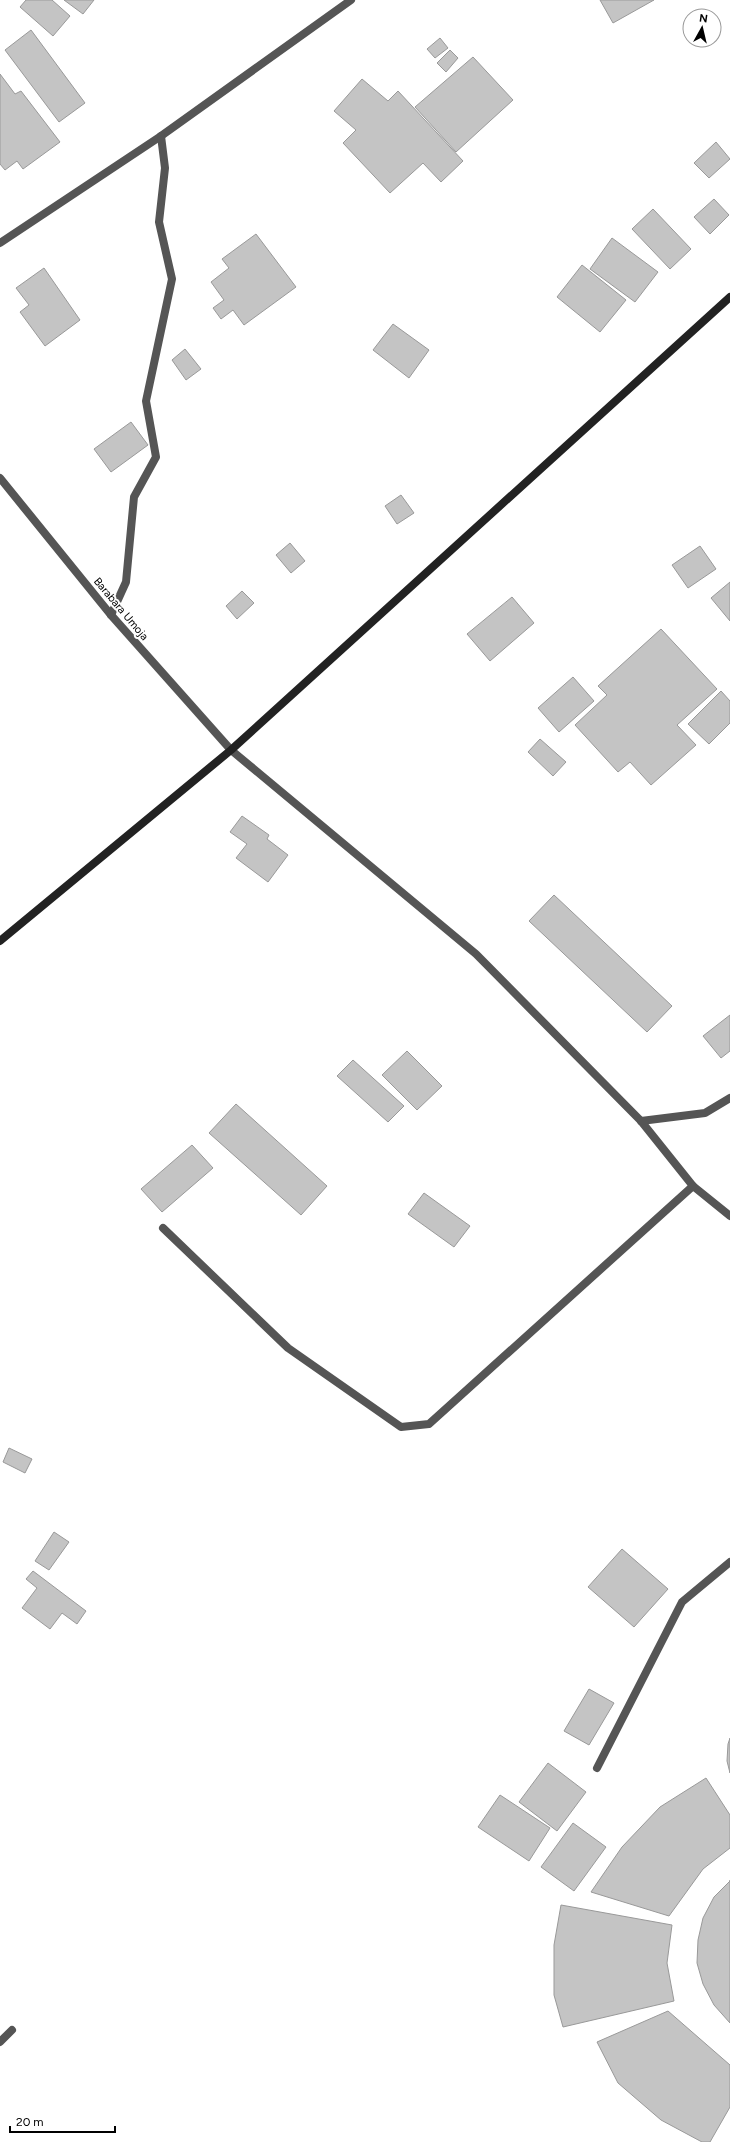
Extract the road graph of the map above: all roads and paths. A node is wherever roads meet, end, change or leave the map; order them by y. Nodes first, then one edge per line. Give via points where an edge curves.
1 (351, 0) edge
2 (161, 136) junction
3 (0, 243) edge
4 (730, 297) edge
5 (0, 478) edge
6 (111, 615) junction
7 (231, 750) junction
8 (0, 941) edge
9 (730, 1098) edge
10 (641, 1121) junction
11 (693, 1186) junction
12 (730, 1216) edge
13 (163, 1228) dead end
14 (730, 1562) edge
15 (597, 1768) dead end
16 (12, 2030) dead end
17 (0, 2042) edge

1 - 2 street
2 - 3 street
2 - 6 street via 165,168 159,222 172,279 146,401 156,458 134,497 126,582
4 - 7 street
5 - 6 street, Barabara Umoja
6 - 7 street, Barabara Umoja
7 - 8 street
7 - 10 street, Barabara Umoja via 476,954
9 - 10 street via 705,1113
10 - 11 street, Barabara Umoja
11 - 12 street, Barabara Umoja
11 - 13 street via 429,1424 401,1427 288,1348
14 - 15 street via 682,1602
16 - 17 street

